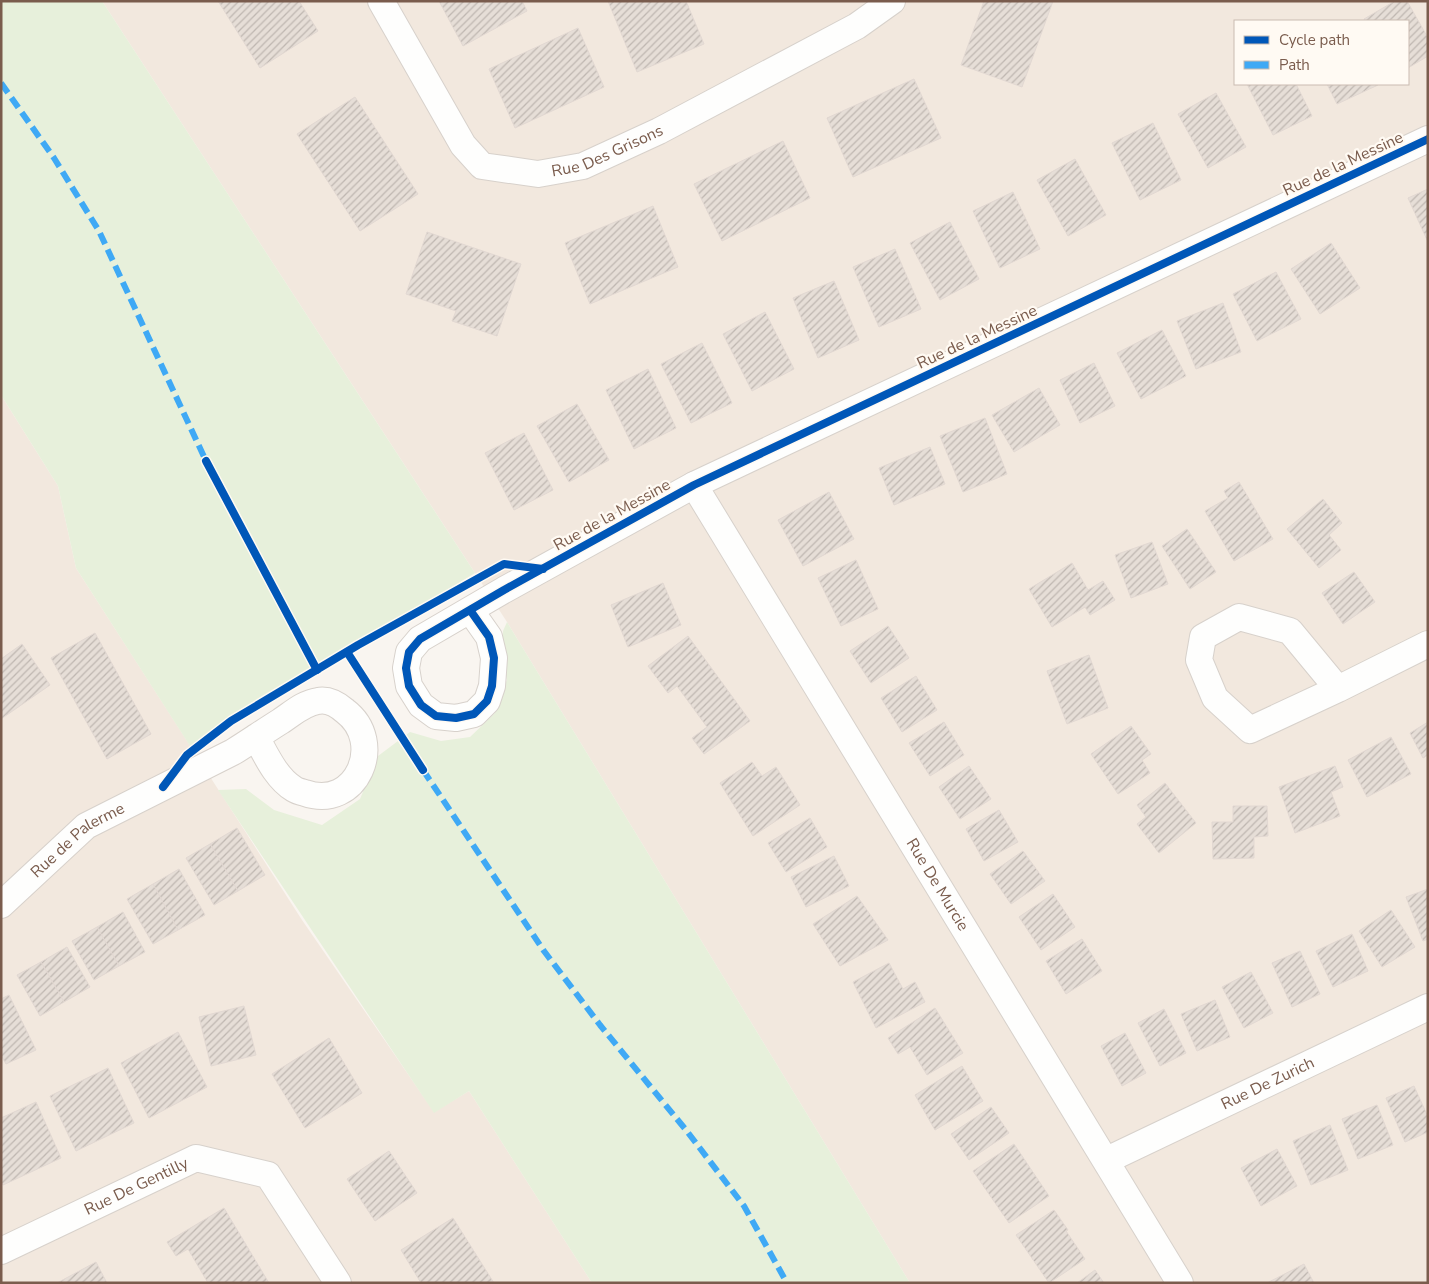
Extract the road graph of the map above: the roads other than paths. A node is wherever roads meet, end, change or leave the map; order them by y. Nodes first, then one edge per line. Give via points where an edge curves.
1 (381, 1) edge
2 (892, 1) edge
3 (1428, 139) edge
4 (694, 485) junction
5 (470, 610) dead end
6 (1428, 644) edge
7 (1338, 689) junction
8 (256, 737) dead end
9 (1, 905) edge
10 (1428, 1007) edge
11 (1107, 1160) junction
12 (1, 1251) edge
13 (338, 1283) edge
14 (1180, 1283) edge

1 - 2 street, Rue Des Grisons via 469,152 482,166 538,174 583,166 659,131 857,26
3 - 4 street, Rue de la Messine
4 - 5 street, Rue de la Messine
4 - 11 street, Rue De Murcie
6 - 7 street
7 - 7 street via 1250,730 1215,698 1199,660 1204,637 1239,617 1290,631
8 - 9 street, Rue de Palerme via 233,752 86,826
10 - 11 street, Rue De Zurich
11 - 14 street, Rue De Murcie
12 - 13 street, Rue De Gentilly via 196,1158 268,1175

